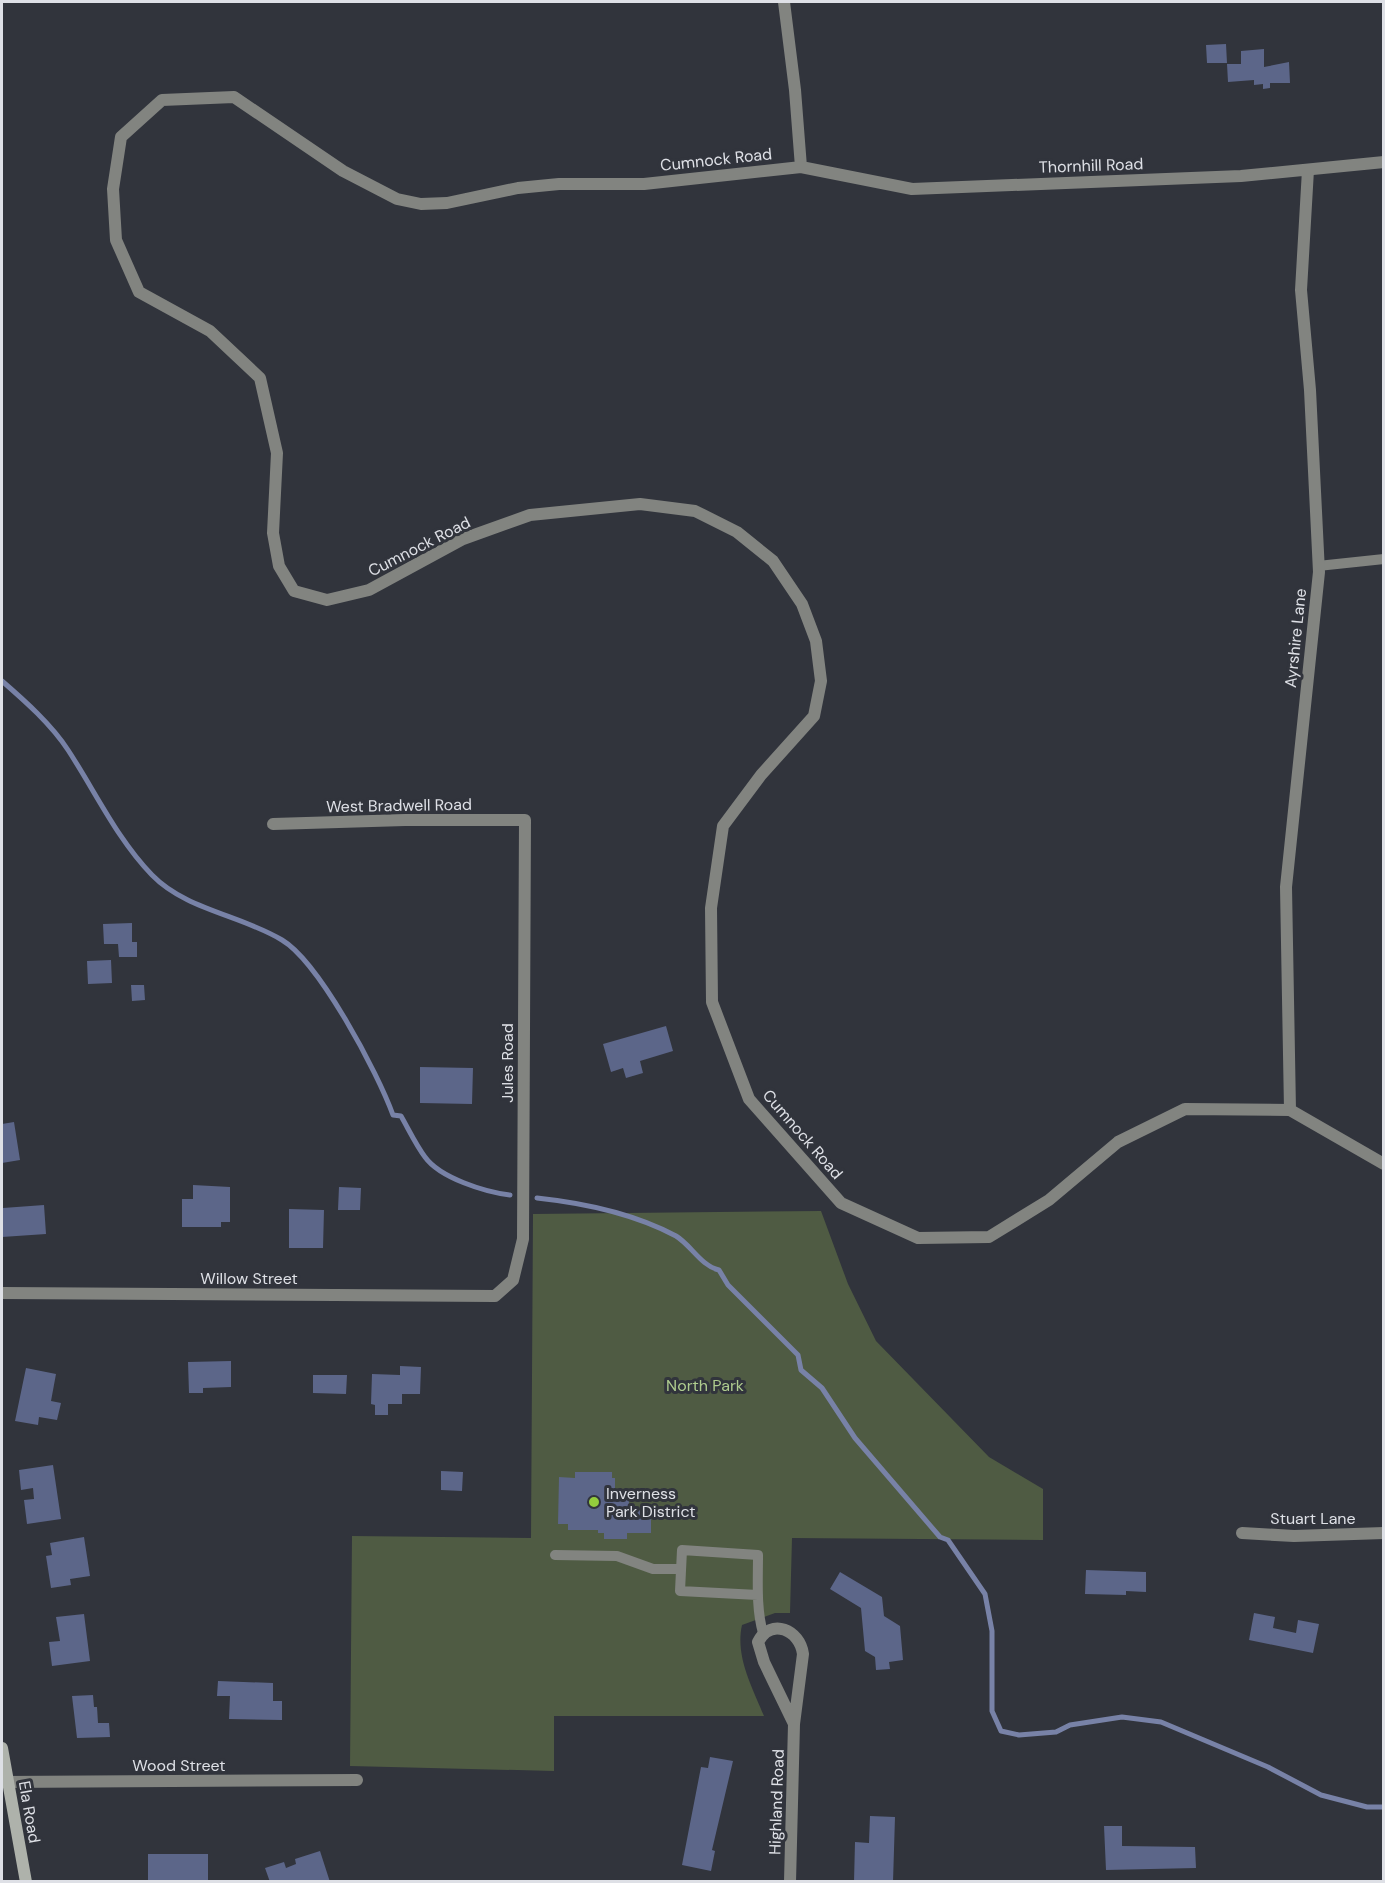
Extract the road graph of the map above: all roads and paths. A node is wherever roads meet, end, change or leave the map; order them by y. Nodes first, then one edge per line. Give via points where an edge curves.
1 (784, 2) edge
2 (1383, 162) edge
3 (801, 167) junction
4 (1308, 170) junction
5 (1383, 559) edge
6 (1318, 566) junction
7 (525, 820) joint
8 (273, 824) dead end
9 (1290, 1110) junction
10 (1383, 1164) edge
11 (2, 1293) edge
12 (495, 1296) joint
13 (1242, 1533) dead end
14 (1383, 1533) edge
15 (555, 1555) dead end
16 (681, 1569) junction
17 (758, 1595) junction
18 (763, 1633) junction
19 (794, 1724) junction
20 (2, 1748) edge
21 (357, 1780) dead end
22 (4, 1782) edge
23 (26, 1881) edge
24 (790, 1881) edge

1 - 3 street
2 - 4 street, Thornhill Road
3 - 4 street, Thornhill Road via 912,189
3 - 9 street, Cumnock Road via 644,183 539,186 421,204 398,199 343,171 234,97 162,100 121,137 113,189 116,240 139,292 210,332 260,378 277,453 273,533 279,566 294,591 327,600 369,590 463,539 530,515 640,504 695,511 737,532 773,561 802,604 816,641 821,681 814,717 761,775 723,826 711,909 712,1002 749,1099 841,1203 918,1238 989,1237 1049,1200 1118,1142 1185,1109
4 - 6 street, Ayrshire Lane via 1301,290
5 - 6 lane
6 - 9 street, Ayrshire Lane via 1286,887
7 - 8 street, West Bradwell Road
7 - 12 street, Jules Road via 523,1239 513,1281
9 - 10 street, Cumnock Road
11 - 12 street, Willow Street
13 - 14 street, Stuart Lane
15 - 16 lane via 617,1556 652,1569
16 - 17 lane via 680,1591
16 - 17 lane via 682,1550 758,1555
17 - 18 lane
18 - 19 street, Highland Road via 758,1642 764,1662
18 - 19 street, Highland Road via 770,1628 783,1629 802,1643
19 - 24 street, Highland Road
20 - 22 main road, Ela Road
21 - 22 street, Wood Street
22 - 23 main road, Ela Road

